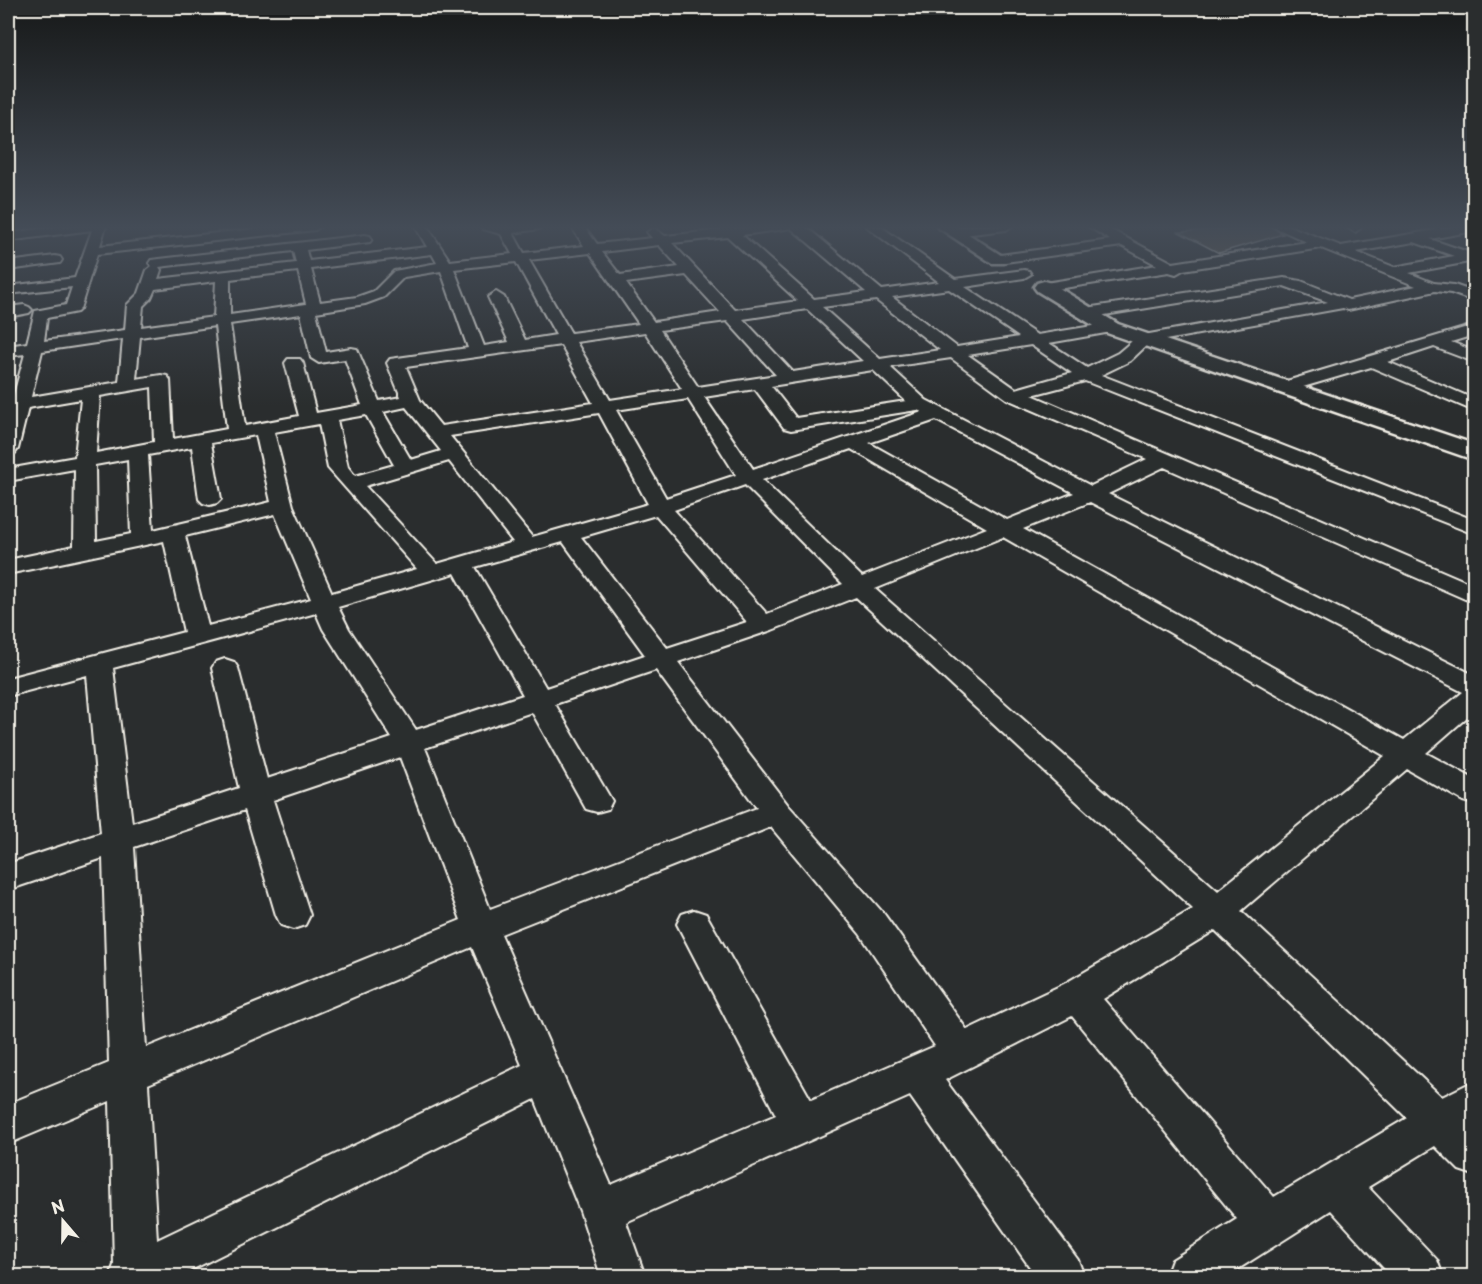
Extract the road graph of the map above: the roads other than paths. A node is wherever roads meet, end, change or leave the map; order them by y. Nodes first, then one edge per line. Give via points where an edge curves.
1 (149, 285) edge
2 (45, 286) edge
3 (80, 286) edge
4 (223, 286) edge
5 (307, 286) edge
6 (379, 286) edge
7 (453, 286) edge
8 (538, 286) edge
9 (620, 286) edge
10 (703, 286) edge
11 (789, 286) edge
12 (868, 286) edge
13 (945, 286) edge
14 (954, 286) edge
15 (1051, 286) edge
16 (1206, 286) edge
17 (1258, 286) edge
18 (1299, 286) edge
19 (1428, 286) edge
20 (1044, 287) joint
21 (1431, 287) junction
22 (8, 290) edge
23 (1216, 291) junction
24 (878, 294) junction
25 (496, 297) dead end
26 (1474, 297) edge
27 (311, 303) junction
28 (808, 303) junction
29 (1342, 304) junction
30 (24, 310) dead end
31 (8, 312) edge
32 (222, 313) junction
33 (1086, 313) junction
34 (729, 315) junction
35 (133, 326) junction
36 (649, 327) junction
37 (1111, 328) junction
38 (1474, 330) edge
39 (567, 338) junction
40 (1144, 339) junction
41 (1035, 341) junction
42 (1435, 342) junction
43 (519, 345) junction
44 (35, 347) junction
45 (8, 351) edge
46 (478, 351) junction
47 (956, 352) junction
48 (1474, 357) edge
49 (1372, 361) junction
50 (294, 363) dead end
51 (876, 365) junction
52 (1086, 375) junction
53 (788, 377) junction
54 (128, 381) junction
55 (758, 381) junction
56 (1286, 387) junction
57 (692, 391) junction
58 (91, 392) junction
59 (1013, 394) junction
60 (411, 401) junction
61 (20, 404) junction
62 (604, 405) junction
63 (1474, 406) edge
64 (372, 408) junction
65 (929, 409) junction
66 (318, 418) junction
67 (250, 430) junction
68 (435, 433) junction
69 (201, 440) junction
70 (852, 442) junction
71 (164, 446) junction
72 (8, 449) edge
73 (138, 451) junction
74 (1474, 453) edge
75 (453, 454) junction
76 (1164, 459) junction
77 (85, 461) junction
78 (405, 467) junction
79 (8, 475) edge
80 (748, 477) junction
81 (351, 484) junction
82 (1091, 494) junction
83 (210, 499) dead end
84 (282, 506) junction
85 (661, 507) junction
86 (1005, 528) junction
87 (1474, 528) edge
88 (173, 532) junction
89 (568, 534) junction
90 (142, 538) junction
91 (527, 545) junction
92 (85, 550) junction
93 (461, 564) junction
94 (8, 567) edge
95 (432, 572) junction
96 (858, 587) junction
97 (1474, 594) edge
98 (324, 603) junction
99 (763, 625) junction
100 (198, 637) junction
101 (661, 659) junction
102 (99, 663) junction
103 (225, 668) dead end
104 (8, 687) edge
105 (1474, 687) edge
106 (1474, 697) edge
107 (539, 699) junction
108 (410, 743) junction
109 (1405, 754) junction
110 (1474, 793) edge
111 (256, 795) junction
112 (597, 801) dead end
113 (777, 813) junction
114 (118, 842) junction
115 (8, 877) edge
116 (1218, 910) junction
117 (292, 915) dead end
118 (694, 924) dead end
119 (481, 928) junction
120 (1077, 995) junction
121 (961, 1053) junction
122 (128, 1074) junction
123 (545, 1074) junction
124 (918, 1074) junction
125 (1474, 1100) edge
126 (1440, 1121) junction
127 (8, 1124) edge
128 (802, 1124) junction
129 (1474, 1155) edge
130 (1336, 1185) junction
131 (601, 1211) junction
132 (1269, 1224) junction
133 (135, 1276) edge
134 (623, 1276) edge
135 (1062, 1276) edge
136 (1188, 1276) edge
137 (1421, 1276) edge

1 - 35 street via 146,295 135,305
2 - 22 street
3 - 44 street via 72,309 40,314
4 - 32 street
5 - 27 street
6 - 27 street
7 - 46 street
8 - 39 street
9 - 36 street
10 - 34 street
11 - 28 street
12 - 24 street
13 - 24 street
14 - 41 street
15 - 20 street
16 - 23 street
17 - 23 street
18 - 29 street
19 - 21 street
20 - 33 street
21 - 26 street
21 - 29 street via 1355,305
23 - 33 street
24 - 28 street
24 - 47 street
25 - 43 street
27 - 32 street
27 - 64 street via 320,358 351,353
28 - 34 street
28 - 51 street
29 - 40 street
30 - 31 street
32 - 35 street
32 - 67 street
33 - 37 street
34 - 36 street
34 - 53 street
35 - 44 street
35 - 54 street
36 - 39 street
36 - 57 street
37 - 40 street
37 - 41 street
38 - 42 street
39 - 43 street
39 - 62 street
40 - 52 street via 1124,357
40 - 56 street
41 - 47 street
41 - 52 street
42 - 48 street
42 - 49 street
43 - 46 street
44 - 45 street
44 - 61 street
46 - 60 street via 396,363
47 - 51 street
47 - 59 street
49 - 56 street
49 - 63 street
50 - 66 street
51 - 53 street
51 - 65 street
52 - 59 street
52 - 87 street
53 - 55 street
54 - 58 street
54 - 71 street via 161,380
55 - 57 street
55 - 65 street via 791,424
56 - 74 street
57 - 62 street
57 - 80 street
58 - 61 street
58 - 77 street
59 - 76 street
60 - 64 street
60 - 68 street
61 - 72 street
62 - 68 street
62 - 85 street
64 - 66 street
64 - 78 street
65 - 70 street
65 - 82 street
66 - 67 street
66 - 81 street via 338,468
67 - 69 street
67 - 84 street
68 - 75 street
69 - 71 street
69 - 83 street
70 - 80 street
70 - 86 street
71 - 73 street
73 - 77 street
73 - 90 street
75 - 78 street
75 - 91 street
76 - 82 street
76 - 97 street
77 - 79 street
77 - 92 street
78 - 81 street
80 - 85 street
80 - 96 street
81 - 95 street
82 - 86 street
82 - 105 street
84 - 88 street
84 - 98 street
85 - 89 street
85 - 99 street
86 - 96 street
86 - 109 street
88 - 90 street
88 - 100 street
89 - 91 street
89 - 101 street
90 - 92 street
91 - 93 street
92 - 94 street
93 - 95 street
93 - 107 street
95 - 98 street
96 - 99 street
96 - 116 street
98 - 100 street
98 - 108 street via 336,629
99 - 101 street
100 - 102 street
101 - 107 street
101 - 113 street
102 - 104 street
102 - 114 street
103 - 111 street
106 - 109 street
107 - 108 street
107 - 112 street
108 - 111 street
108 - 119 street
109 - 110 street
109 - 116 street
111 - 114 street
111 - 117 street
113 - 119 street
113 - 121 street via 872,924
114 - 115 street
114 - 122 street
116 - 120 street
116 - 126 street
118 - 128 street
119 - 122 street
119 - 123 street
120 - 121 street
120 - 132 street
121 - 124 street
122 - 127 street
122 - 133 street
123 - 131 street
123 - 133 street
124 - 128 street
124 - 135 street
125 - 126 street
126 - 129 street
126 - 130 street
128 - 131 street
130 - 132 street
130 - 137 street
131 - 134 street
132 - 136 street

